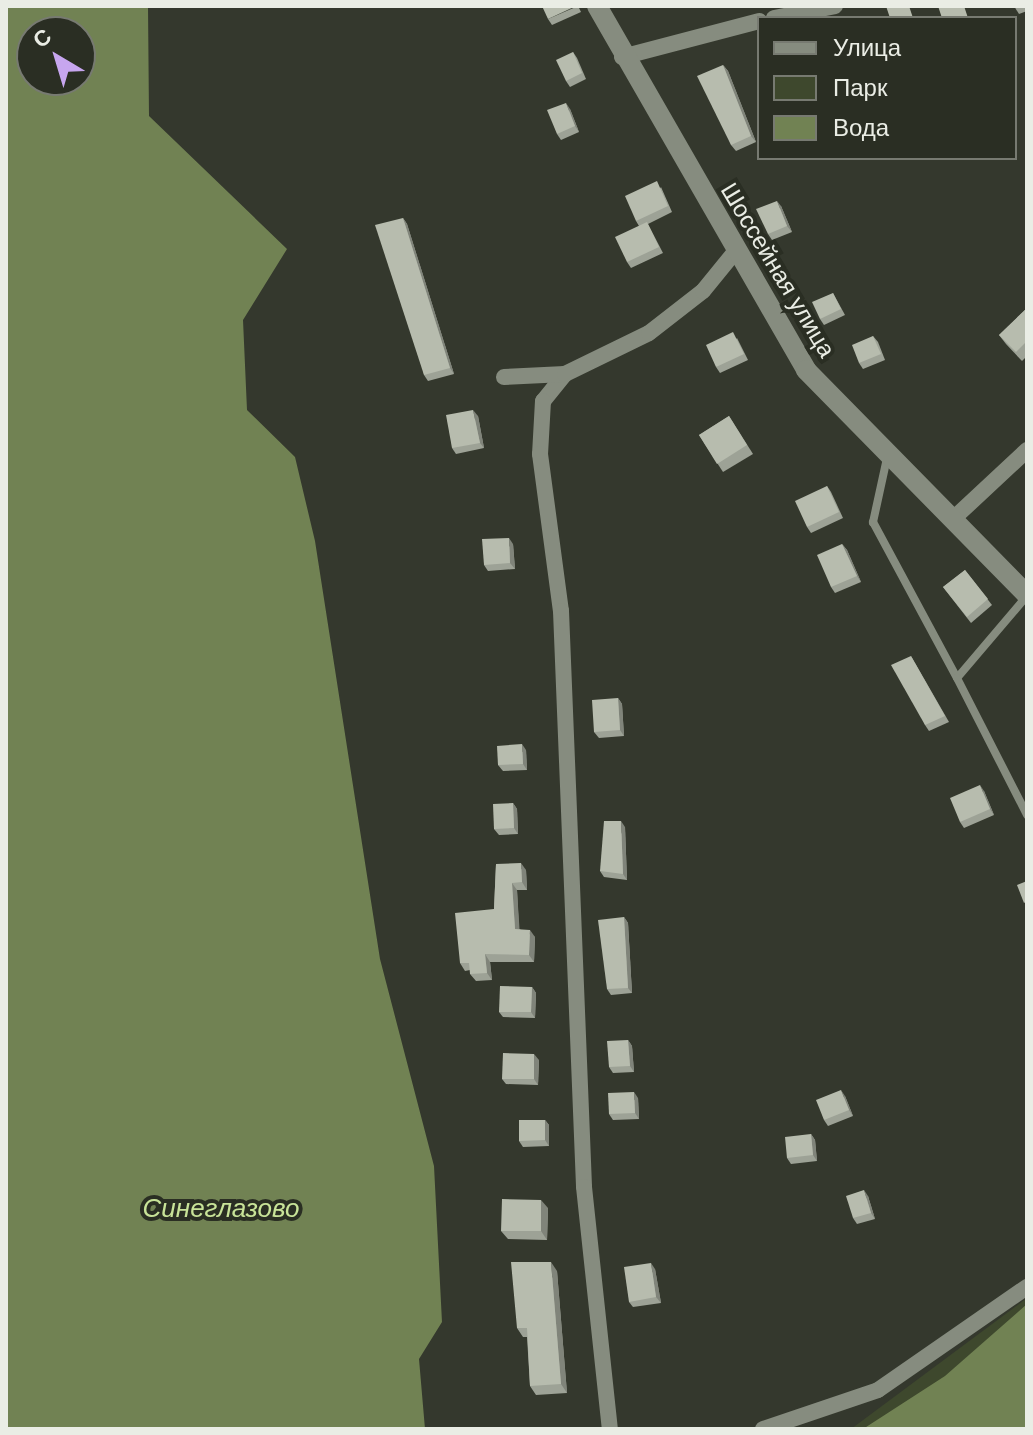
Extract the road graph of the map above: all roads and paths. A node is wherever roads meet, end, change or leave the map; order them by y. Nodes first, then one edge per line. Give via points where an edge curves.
1 (597, 6) edge
2 (830, 7) edge
3 (784, 16) edge
4 (757, 22) edge
5 (622, 57) junction
6 (734, 253) junction
7 (565, 374) junction
8 (504, 377) dead end
9 (1027, 450) edge
10 (887, 457) junction
11 (953, 519) junction
12 (1027, 596) edge
13 (957, 678) junction
14 (1027, 815) edge
15 (1027, 1287) edge
16 (610, 1429) edge
17 (763, 1429) edge

1 - 5 street, Шоссейная улица
2 - 3 street
4 - 5 street
5 - 6 street, Шоссейная улица
6 - 7 street via 680,312
6 - 10 street, Шоссейная улица via 806,370
7 - 8 street
7 - 16 street via 543,401 540,454 561,611 584,1187
9 - 11 street
10 - 11 street, Шоссейная улица
10 - 13 lane via 873,522
11 - 12 street, Шоссейная улица
12 - 13 lane
13 - 14 lane
15 - 17 street via 878,1390

